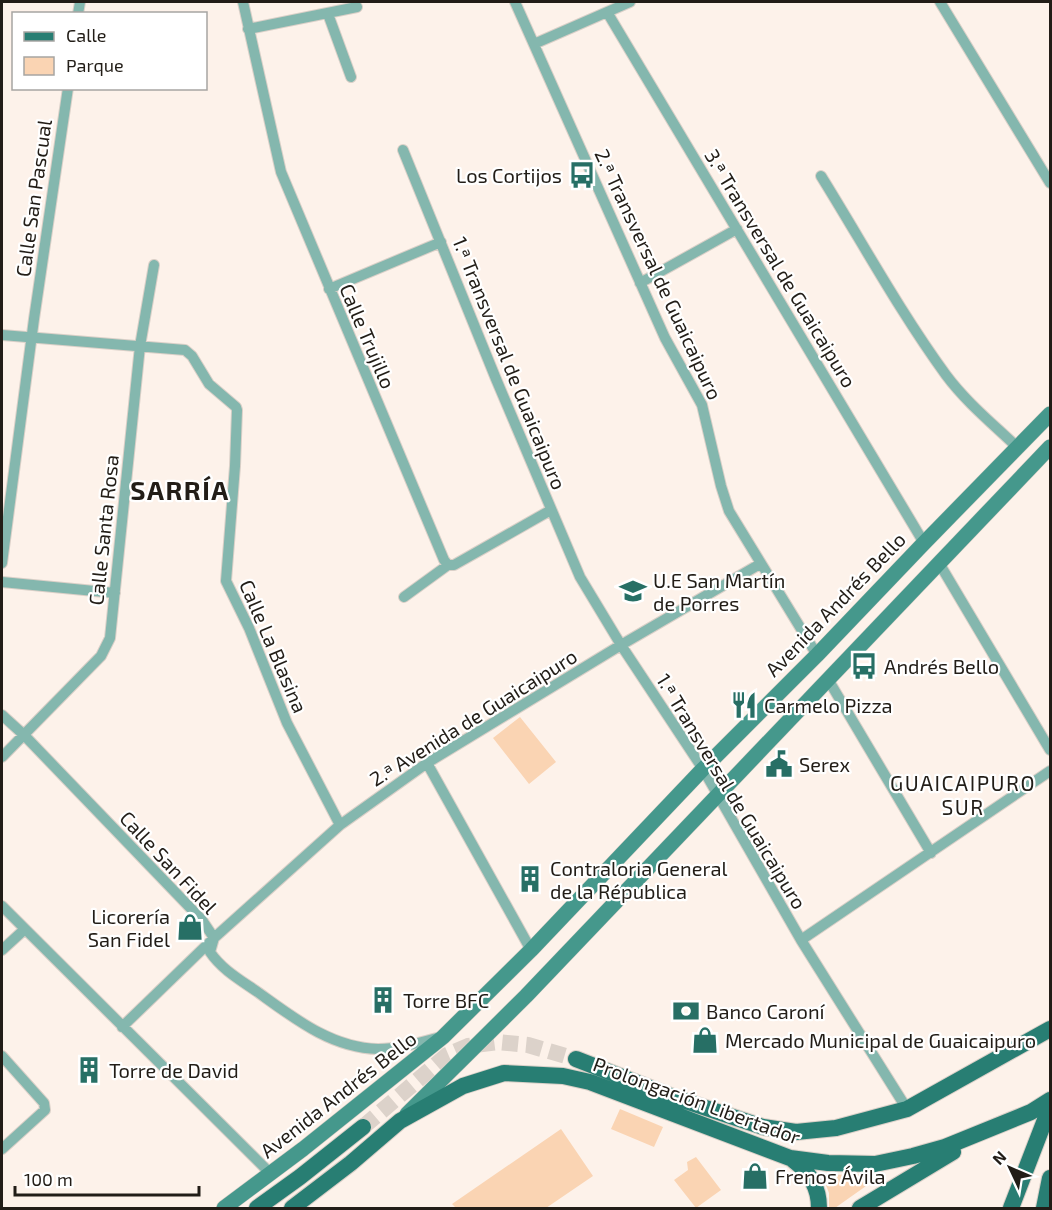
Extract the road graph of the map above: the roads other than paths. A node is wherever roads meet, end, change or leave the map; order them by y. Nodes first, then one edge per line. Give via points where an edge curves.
1 (243, 2) edge
2 (515, 2) edge
3 (630, 2) edge
4 (940, 2) edge
5 (357, 7) dead end
6 (607, 12) junction
7 (327, 14) junction
8 (248, 29) junction
9 (534, 44) junction
10 (351, 77) dead end
11 (68, 90) edge
12 (403, 150) dead end
13 (821, 176) dead end
14 (1050, 183) edge
15 (737, 229) junction
16 (441, 242) junction
17 (154, 265) dead end
18 (640, 283) junction
19 (329, 289) junction
20 (2, 335) edge
21 (32, 338) junction
22 (141, 346) junction
23 (1050, 414) edge
24 (1017, 447) junction
25 (1050, 447) edge
26 (551, 510) junction
27 (924, 543) junction
28 (2, 563) edge
29 (939, 563) junction
30 (760, 564) junction
31 (448, 565) junction
32 (2, 582) edge
33 (115, 593) junction
34 (404, 597) dead end
35 (621, 645) junction
36 (817, 655) junction
37 (829, 681) junction
38 (2, 716) edge
39 (24, 735) junction
40 (1050, 750) edge
41 (2, 757) edge
42 (427, 763) junction
43 (703, 769) junction
44 (1050, 771) edge
45 (717, 795) junction
46 (340, 825) junction
47 (931, 853) junction
48 (2, 906) edge
49 (25, 929) junction
50 (214, 938) junction
51 (801, 940) junction
52 (2, 950) edge
53 (531, 950) junction
54 (122, 1027) junction
55 (1050, 1029) edge
56 (443, 1037) junction
57 (2, 1056) edge
58 (576, 1059) tunnel mouth
59 (1050, 1100) edge
60 (1050, 1107) edge
61 (907, 1109) junction
62 (1031, 1112) junction
63 (400, 1121) junction
64 (363, 1127) tunnel mouth
65 (2, 1149) edge
66 (790, 1158) junction
67 (271, 1174) junction
68 (1050, 1178) edge
69 (297, 1208) edge
70 (224, 1209) edge
71 (257, 1209) edge
72 (819, 1209) edge
73 (860, 1209) edge
74 (1011, 1209) edge
75 (1044, 1209) edge

1 - 8 street, Calle Trujillo
2 - 9 street, 2.ª Transversal de Guaicaipuro
3 - 6 street
4 - 14 street
5 - 7 street
6 - 9 street
6 - 15 street, 3.ª Transversal de Guaicaipuro
7 - 8 street
7 - 10 street
8 - 19 street, Calle Trujillo via 281,172
9 - 18 street, 2.ª Transversal de Guaicaipuro
11 - 21 street, Calle San Pascual
12 - 16 street, 1.ª Transversal de Guaicaipuro
13 - 24 street via 947,376
15 - 18 street
15 - 27 street, 3.ª Transversal de Guaicaipuro
16 - 19 street
16 - 26 street, 1.ª Transversal de Guaicaipuro
17 - 22 street, Calle Santa Rosa
18 - 30 street, 2.ª Transversal de Guaicaipuro via 702,405 729,511
19 - 31 street, Calle Trujillo
20 - 21 street, Calle La Blasina
21 - 22 street, Calle La Blasina
21 - 28 street, Calle San Pascual
22 - 33 street, Calle Santa Rosa
22 - 46 street, Calle La Blasina via 189,352 209,384 237,410 226,581 287,723
23 - 24 street, Avenida Andrés Bello
24 - 27 street, Avenida Andrés Bello
25 - 29 street
26 - 31 street
26 - 35 street, 1.ª Transversal de Guaicaipuro via 580,577
27 - 36 street, Avenida Andrés Bello
29 - 37 street
29 - 40 street
30 - 35 street, 2.ª Avenida de Guaicaipuro
30 - 36 street, 2.ª Transversal de Guaicaipuro
31 - 34 street
32 - 33 street
33 - 39 street, Calle Santa Rosa via 110,638 101,656
35 - 42 street, 2.ª Avenida de Guaicaipuro
35 - 43 street, 1.ª Transversal de Guaicaipuro
36 - 43 street, Avenida Andrés Bello
37 - 45 street
37 - 47 street
38 - 39 street, Calle San Fidel
39 - 41 street, Calle Santa Rosa
39 - 50 street, Calle San Fidel via 202,920
42 - 46 street, 2.ª Avenida de Guaicaipuro
42 - 53 street
43 - 45 street, 1.ª Transversal de Guaicaipuro
43 - 53 street, Avenida Andrés Bello
44 - 47 street
45 - 51 street, 1.ª Transversal de Guaicaipuro
45 - 63 street via 526,996
46 - 50 street, 2.ª Avenida de Guaicaipuro
47 - 51 street
48 - 49 street
49 - 52 street
49 - 54 street
50 - 54 street, 2.ª Avenida de Guaicaipuro
50 - 56 street, Calle San Fidel via 210,952 217,962 317,1032 378,1049
51 - 61 street, 1.ª Transversal de Guaicaipuro
53 - 56 street, Avenida Andrés Bello
54 - 67 street
55 - 61 main road, Prolongación Libertador
56 - 67 street, Avenida Andrés Bello
57 - 65 street via 44,1103 45,1110
58 - 61 main road, Prolongación Libertador via 673,1098 763,1127 795,1132 836,1128
59 - 62 main road, Prolongación Libertador
60 - 74 main road
62 - 66 main road, Prolongación Libertador via 945,1147 874,1164
62 - 73 main road via 940,1159
63 - 66 main road, Prolongación Libertador via 463,1086 504,1072 563,1076 590,1082
63 - 69 main road
64 - 71 main road
66 - 72 main road via 810,1174
67 - 70 street, Avenida Andrés Bello
68 - 75 main road

